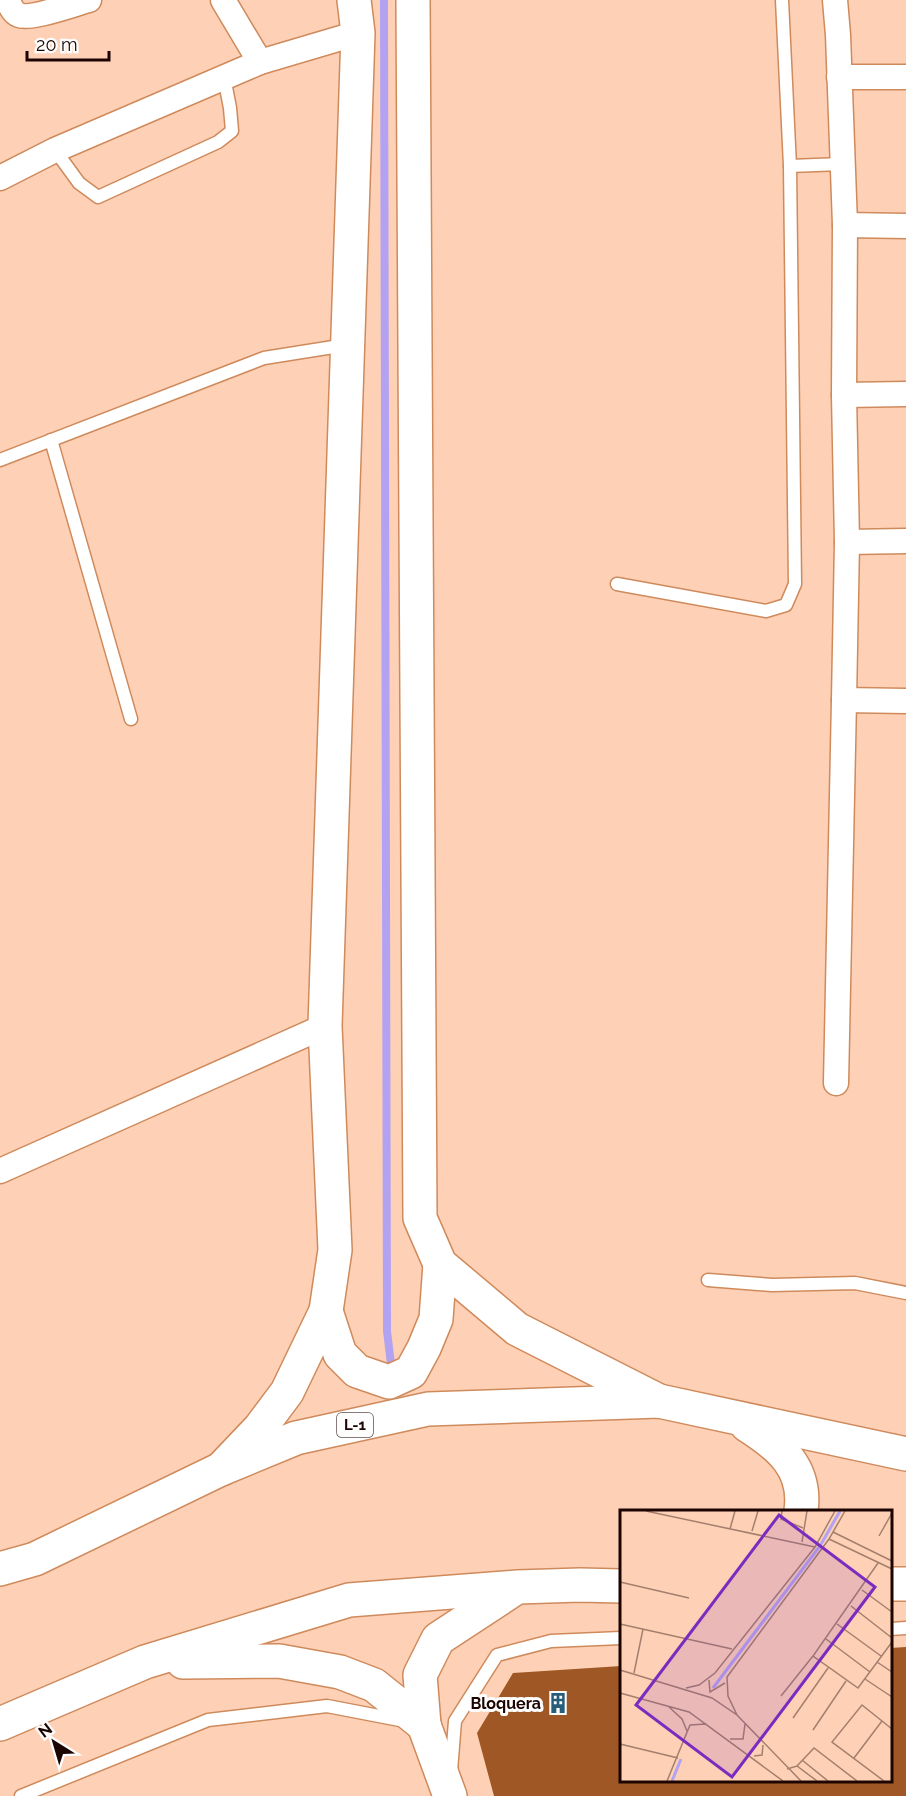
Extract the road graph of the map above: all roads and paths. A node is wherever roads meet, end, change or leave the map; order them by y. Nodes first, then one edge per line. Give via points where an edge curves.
1 (8, 0) edge
2 (89, 0) edge
3 (223, 0) edge
4 (354, 0) edge
5 (412, 0) edge
6 (782, 0) edge
7 (835, 0) edge
8 (358, 33) junction
9 (260, 62) junction
10 (224, 77) junction
11 (839, 77) junction
12 (906, 77) edge
13 (55, 150) junction
14 (842, 164) junction
15 (790, 166) junction
16 (0, 178) edge
17 (845, 225) junction
18 (906, 226) edge
19 (347, 345) junction
20 (906, 394) edge
21 (844, 395) junction
22 (51, 440) junction
23 (0, 460) edge
24 (906, 541) edge
25 (847, 542) junction
26 (616, 584) dead end
27 (844, 700) junction
28 (906, 700) edge
29 (131, 719) dead end
30 (325, 1026) junction
31 (836, 1083) dead end
32 (0, 1171) edge
33 (440, 1264) junction
34 (708, 1280) dead end
35 (906, 1293) edge
36 (326, 1311) junction
37 (658, 1401) junction
38 (735, 1418) junction
39 (906, 1454) edge
40 (221, 1469) junction
41 (801, 1510) edge
42 (0, 1569) edge
43 (620, 1586) edge
44 (517, 1587) junction
45 (906, 1628) edge
46 (891, 1629) edge
47 (620, 1638) edge
48 (146, 1662) junction
49 (0, 1724) edge
50 (424, 1725) junction
51 (21, 1796) edge
52 (450, 1796) edge

1 - 2 street via 17,15 28,17
3 - 9 street
4 - 8 street
5 - 33 street via 420,1218
6 - 15 lane
7 - 11 street
8 - 9 street
8 - 19 street
9 - 10 street
10 - 13 street
10 - 13 lane via 232,131 218,142 98,197 79,183
11 - 12 street
11 - 14 street
13 - 16 street
14 - 15 lane
14 - 17 street
15 - 26 lane via 795,584 786,605 766,610
17 - 18 street
17 - 21 street
19 - 22 lane via 264,358
19 - 30 street
20 - 21 street
21 - 25 street
22 - 23 lane
22 - 29 lane
24 - 25 street
25 - 27 street
27 - 28 street
27 - 31 street
30 - 32 street
30 - 36 street via 335,1250
33 - 36 street via 436,1319 424,1348 411,1372 389,1382 357,1371 340,1354
33 - 37 street via 517,1329
34 - 35 lane via 772,1285 855,1283
36 - 40 street via 287,1392
37 - 38 street, L-1
37 - 40 street, L-1 via 428,1409 296,1438
38 - 39 street, L-1
38 - 41 street via 764,1436 791,1463 801,1485
40 - 42 street, L-1 via 35,1558
43 - 44 street
44 - 48 street via 349,1600
44 - 50 street via 438,1639 420,1675
45 - 46 lane
47 - 52 lane via 551,1641 497,1655 454,1721
48 - 49 street
48 - 50 street via 279,1660 340,1672 374,1685
50 - 51 lane via 327,1706 208,1720
50 - 52 street

